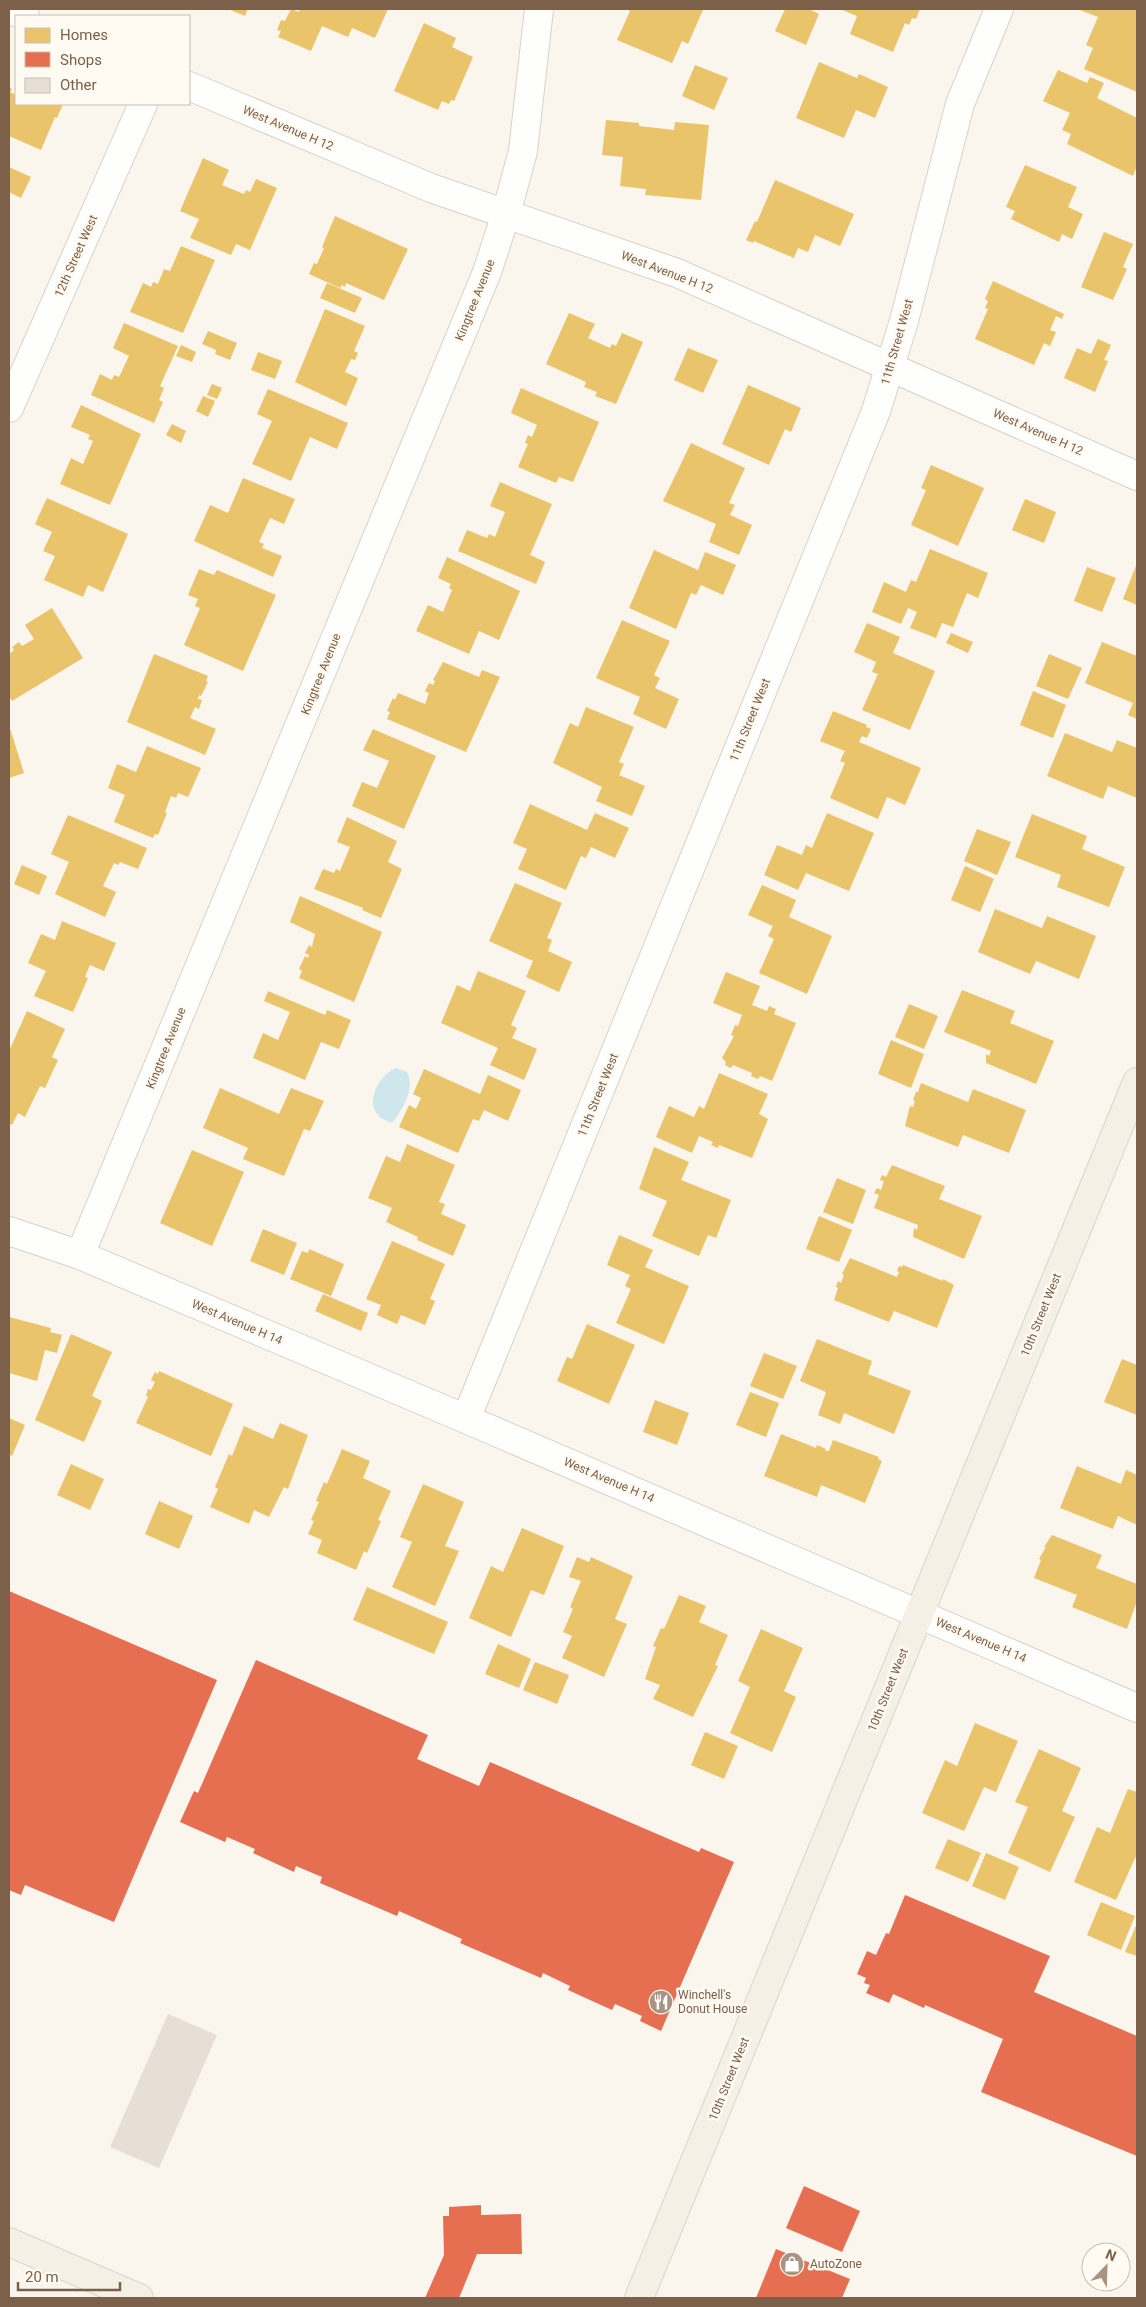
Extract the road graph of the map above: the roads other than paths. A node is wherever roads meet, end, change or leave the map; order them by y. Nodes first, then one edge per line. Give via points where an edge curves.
1 (9, 9) edge
2 (539, 9) edge
3 (999, 9) edge
4 (23, 15) edge
5 (190, 86) edge
6 (143, 105) edge
7 (506, 214) junction
8 (890, 366) junction
9 (9, 408) edge
10 (1137, 476) edge
11 (1137, 1082) edge
12 (9, 1231) edge
13 (80, 1256) junction
14 (466, 1419) junction
15 (919, 1613) junction
16 (1137, 1708) edge
17 (9, 2242) edge
18 (139, 2298) edge
19 (639, 2298) edge

1 - 4 street
2 - 7 street, Kingtree Avenue via 523,150
3 - 8 street, 11th Street West via 960,104
5 - 7 street, West Avenue H 12 via 431,188
6 - 9 street, 12th Street West
7 - 8 street, West Avenue H 12 via 676,273
7 - 13 street, Kingtree Avenue via 487,272
8 - 10 street, West Avenue H 12
8 - 14 street, 11th Street West via 876,411
11 - 15 main road, 10th Street West
12 - 13 street
13 - 14 street, West Avenue H 14
14 - 15 street, West Avenue H 14
15 - 16 street, West Avenue H 14
15 - 19 main road, 10th Street West
17 - 18 main road

